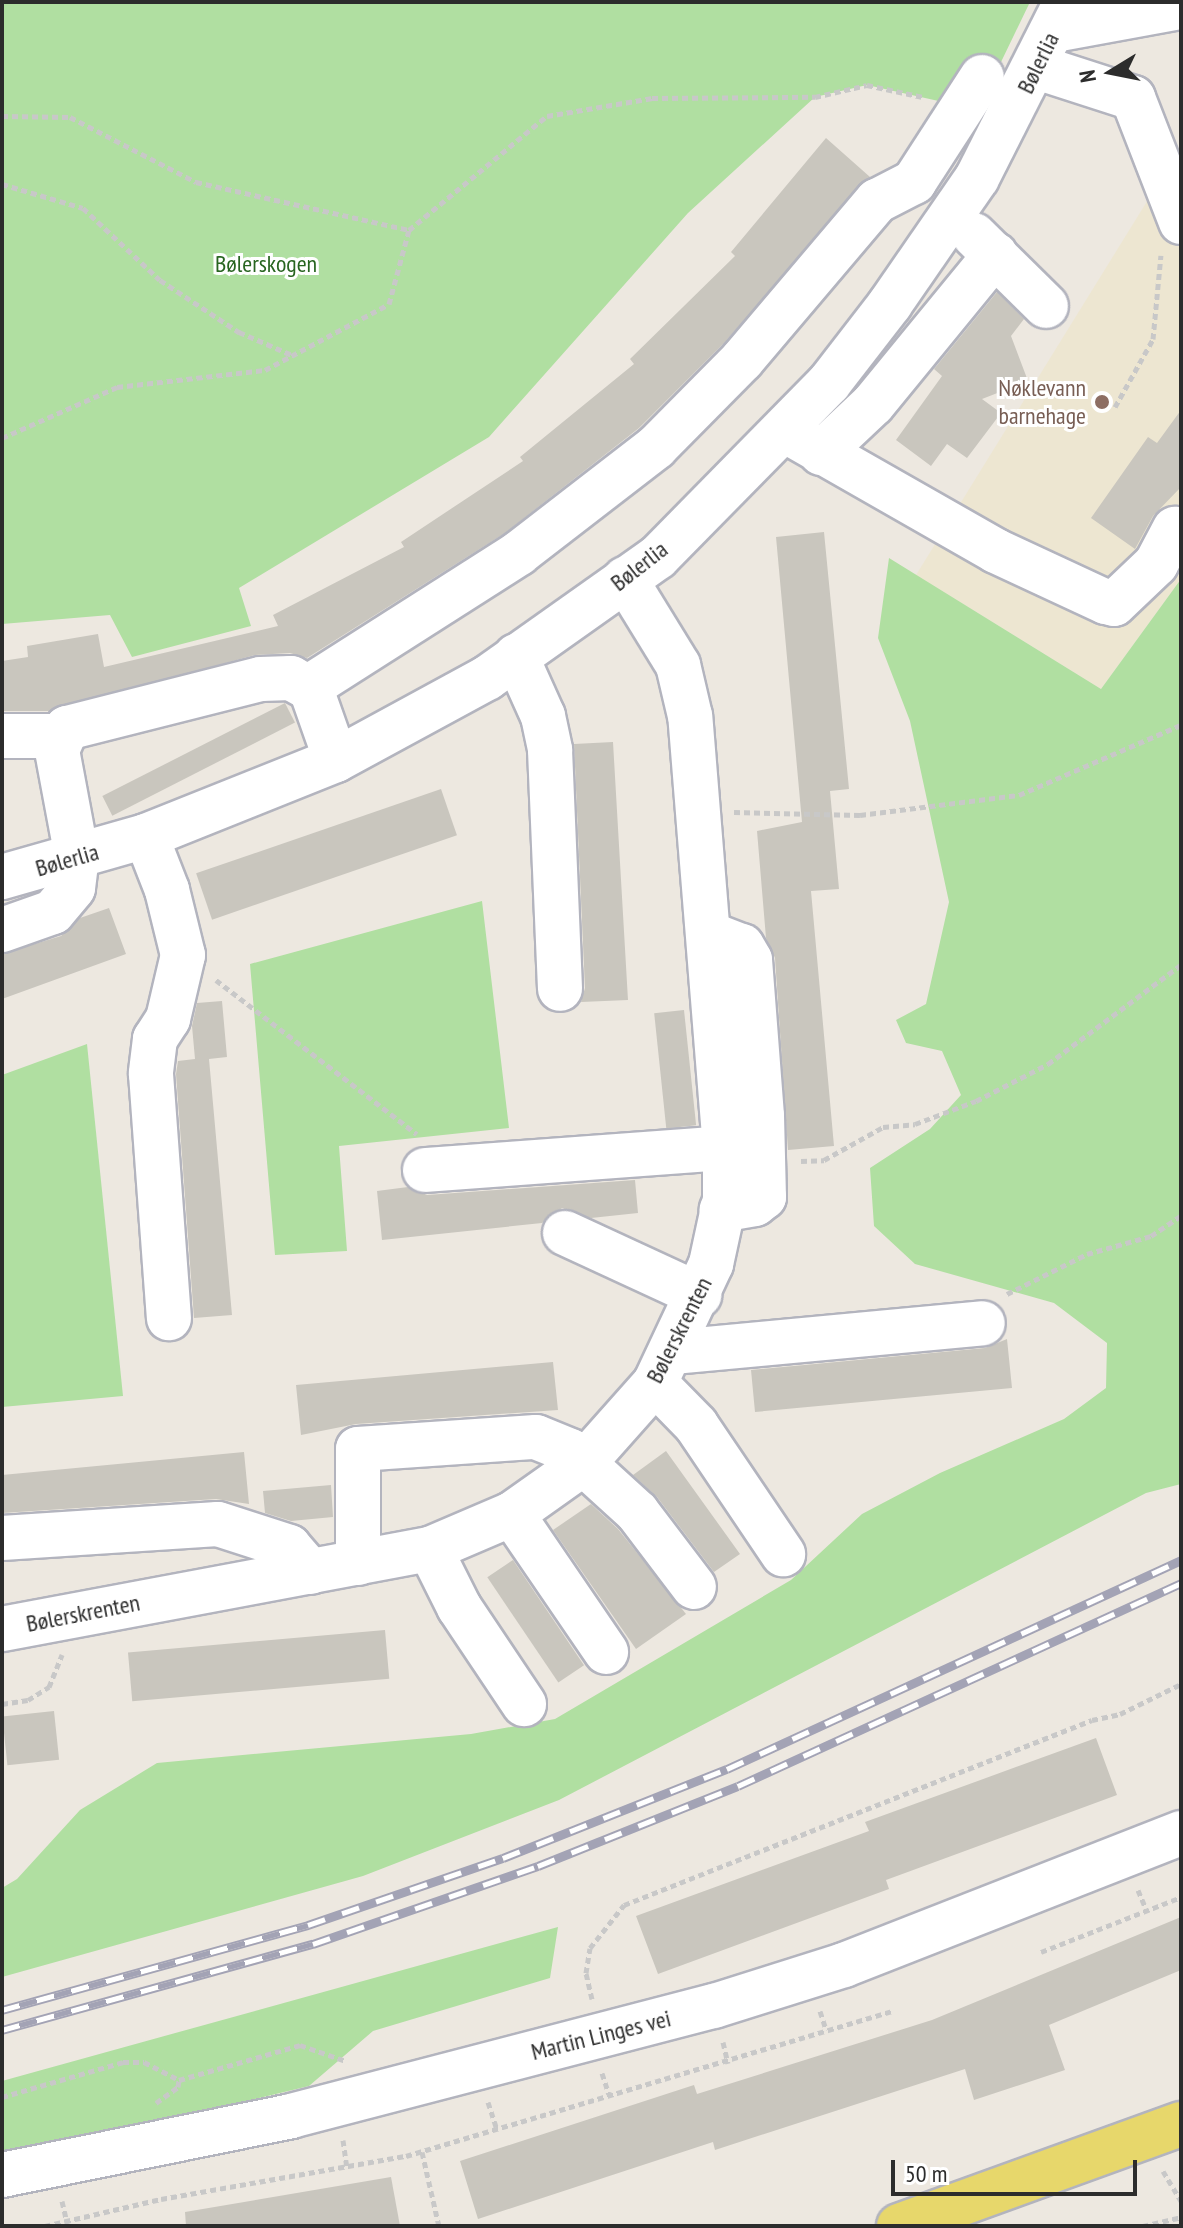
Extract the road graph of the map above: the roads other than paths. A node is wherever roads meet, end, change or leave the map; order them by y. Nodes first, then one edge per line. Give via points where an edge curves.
1 (1181, 7) edge
2 (1052, 33) edge
3 (972, 94) road end
4 (914, 182) junction
5 (1175, 209) edge
6 (948, 220) junction
7 (995, 255) junction
8 (1046, 306) dead end
9 (784, 430) junction
10 (821, 453) junction
11 (1175, 529) dead end
12 (625, 579) junction
13 (516, 656) junction
14 (309, 687) junction
15 (2, 736) edge
16 (60, 736) junction
17 (336, 760) junction
18 (146, 836) junction
19 (77, 857) junction
20 (2, 877) edge
21 (2, 930) edge
22 (560, 989) dead end
23 (744, 1140) junction
24 (435, 1170) road end
25 (565, 1233) dead end
26 (699, 1295) junction
27 (169, 1318) dead end
28 (981, 1323) road end
29 (664, 1368) junction
30 (584, 1463) junction
31 (512, 1514) junction
32 (2, 1538) edge
33 (430, 1549) junction
34 (783, 1554) dead end
35 (358, 1563) junction
36 (311, 1572) junction
37 (694, 1587) dead end
38 (2, 1629) edge
39 (606, 1652) dead end
40 (524, 1704) dead end
41 (1181, 1833) edge
42 (1181, 2124) edge
43 (2, 2175) edge
44 (899, 2226) edge

1 - 2 street
2 - 5 street via 1133,98
2 - 6 street, Bølerlia
3 - 4 street
4 - 6 street
4 - 14 street via 877,201 742,360 656,447 519,553
6 - 7 street
6 - 9 street, Bølerlia via 829,383
7 - 8 street
7 - 10 street via 873,404
9 - 10 street
9 - 12 street, Bølerlia via 658,557
10 - 11 street via 996,551 1114,604 1156,564
12 - 13 street, Bølerlia
12 - 23 street, Bølerskrenten via 678,665 690,716 710,934
13 - 17 street, Bølerlia via 487,678
13 - 22 street via 543,716 550,750
14 - 16 street via 291,678 261,679 92,718
14 - 17 street
15 - 16 street
16 - 19 street via 59,765
17 - 18 street, Bølerlia
18 - 19 street, Bølerlia
18 - 27 street via 167,890 183,955 168,1019 155,1039 151,1074
19 - 20 street, Bølerlia
19 - 21 street via 68,899 53,912
23 - 24 street
23 - 26 street, Bølerskrenten
25 - 26 street
26 - 29 street, Bølerskrenten
28 - 29 street
29 - 30 street, Bølerskrenten
29 - 34 street
30 - 31 street, Bølerskrenten
30 - 35 street via 563,1447 536,1437 358,1449
30 - 37 street via 637,1512
31 - 33 street, Bølerskrenten
31 - 39 street
32 - 36 street via 218,1524 289,1547
33 - 35 street, Bølerskrenten
33 - 40 street via 459,1607
35 - 36 street, Bølerskrenten
36 - 38 street, Bølerskrenten
41 - 43 street, Martin Linges vei via 844,1965 291,2116
42 - 44 main road

